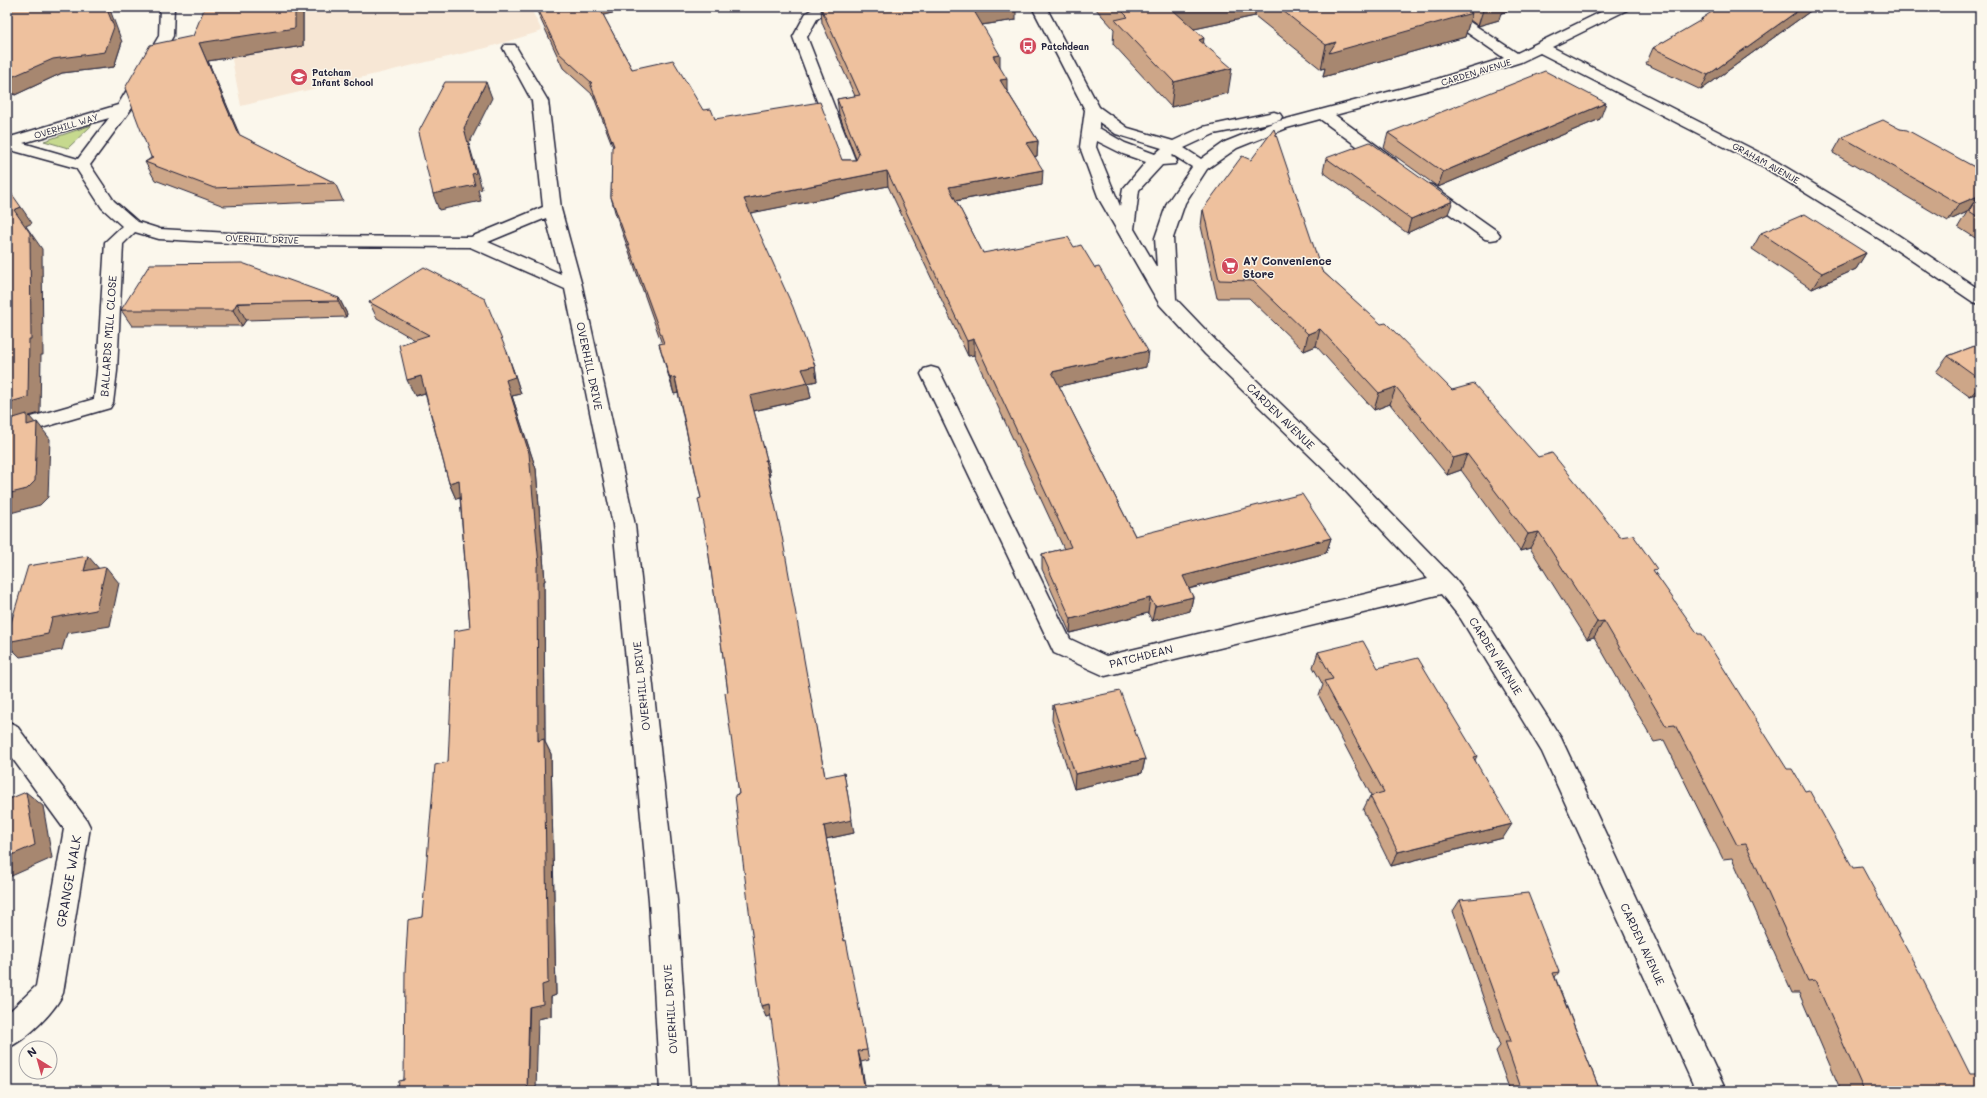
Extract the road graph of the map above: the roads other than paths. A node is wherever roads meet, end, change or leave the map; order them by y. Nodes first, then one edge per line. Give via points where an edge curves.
1 (167, 7) edge
2 (826, 7) edge
3 (1039, 7) edge
4 (1437, 7) edge
5 (1622, 7) edge
6 (510, 48) dead end
7 (1540, 48) junction
8 (1516, 59) junction
9 (124, 108) junction
10 (1093, 110) junction
11 (1321, 113) junction
12 (1092, 131) junction
13 (7, 143) edge
14 (1173, 147) junction
15 (1157, 160) junction
16 (82, 165) junction
17 (1201, 166) junction
18 (851, 170) edge
19 (552, 209) junction
20 (132, 226) junction
21 (1125, 229) junction
22 (1491, 235) dead end
23 (473, 242) junction
24 (573, 286) junction
25 (1980, 298) edge
26 (1167, 301) junction
27 (931, 374) dead end
28 (7, 431) edge
29 (1446, 584) junction
30 (7, 732) edge
31 (7, 1034) edge
32 (675, 1091) edge
33 (1711, 1091) edge

1 - 9 street via 166,36
2 - 18 street via 811,16 800,37
3 - 10 street
4 - 8 street
5 - 7 street, CARDEN AVENUE
6 - 19 street, OVERHILL DRIVE via 540,101
7 - 8 street, CARDEN AVENUE
7 - 25 street, GRAHAM AVENUE via 1768,163 1892,239
8 - 11 street, CARDEN AVENUE via 1442,82
9 - 13 street, OVERHILL WAY
9 - 16 street
10 - 12 street
10 - 14 street via 1122,131
11 - 14 street, CARDEN AVENUE via 1277,117 1209,130
11 - 17 street, CARDEN AVENUE via 1281,125 1231,145
11 - 22 street
12 - 15 street via 1125,151
12 - 21 street via 1088,147 1091,158 1107,199
13 - 16 street
14 - 15 street, CARDEN AVENUE
14 - 17 street
15 - 17 street
15 - 21 street, CARDEN AVENUE via 1131,189
16 - 20 street, OVERHILL DRIVE via 108,204
17 - 26 street, CARDEN AVENUE via 1176,203 1164,238
19 - 23 street, OVERHILL DRIVE
19 - 24 street, OVERHILL DRIVE
20 - 23 street, OVERHILL DRIVE via 159,234 282,241
20 - 28 street, BALLARDS MILL CLOSE via 114,242 103,403
21 - 26 street, CARDEN AVENUE
23 - 24 street, OVERHILL DRIVE
24 - 32 street, OVERHILL DRIVE via 624,525 663,900
26 - 29 street, CARDEN AVENUE via 1212,349 1342,475
27 - 29 street, PATCHDEAN via 1062,646 1105,666
29 - 33 street, CARDEN AVENUE via 1469,613 1552,746
30 - 31 street, GRANGE WALK via 77,827 49,993

